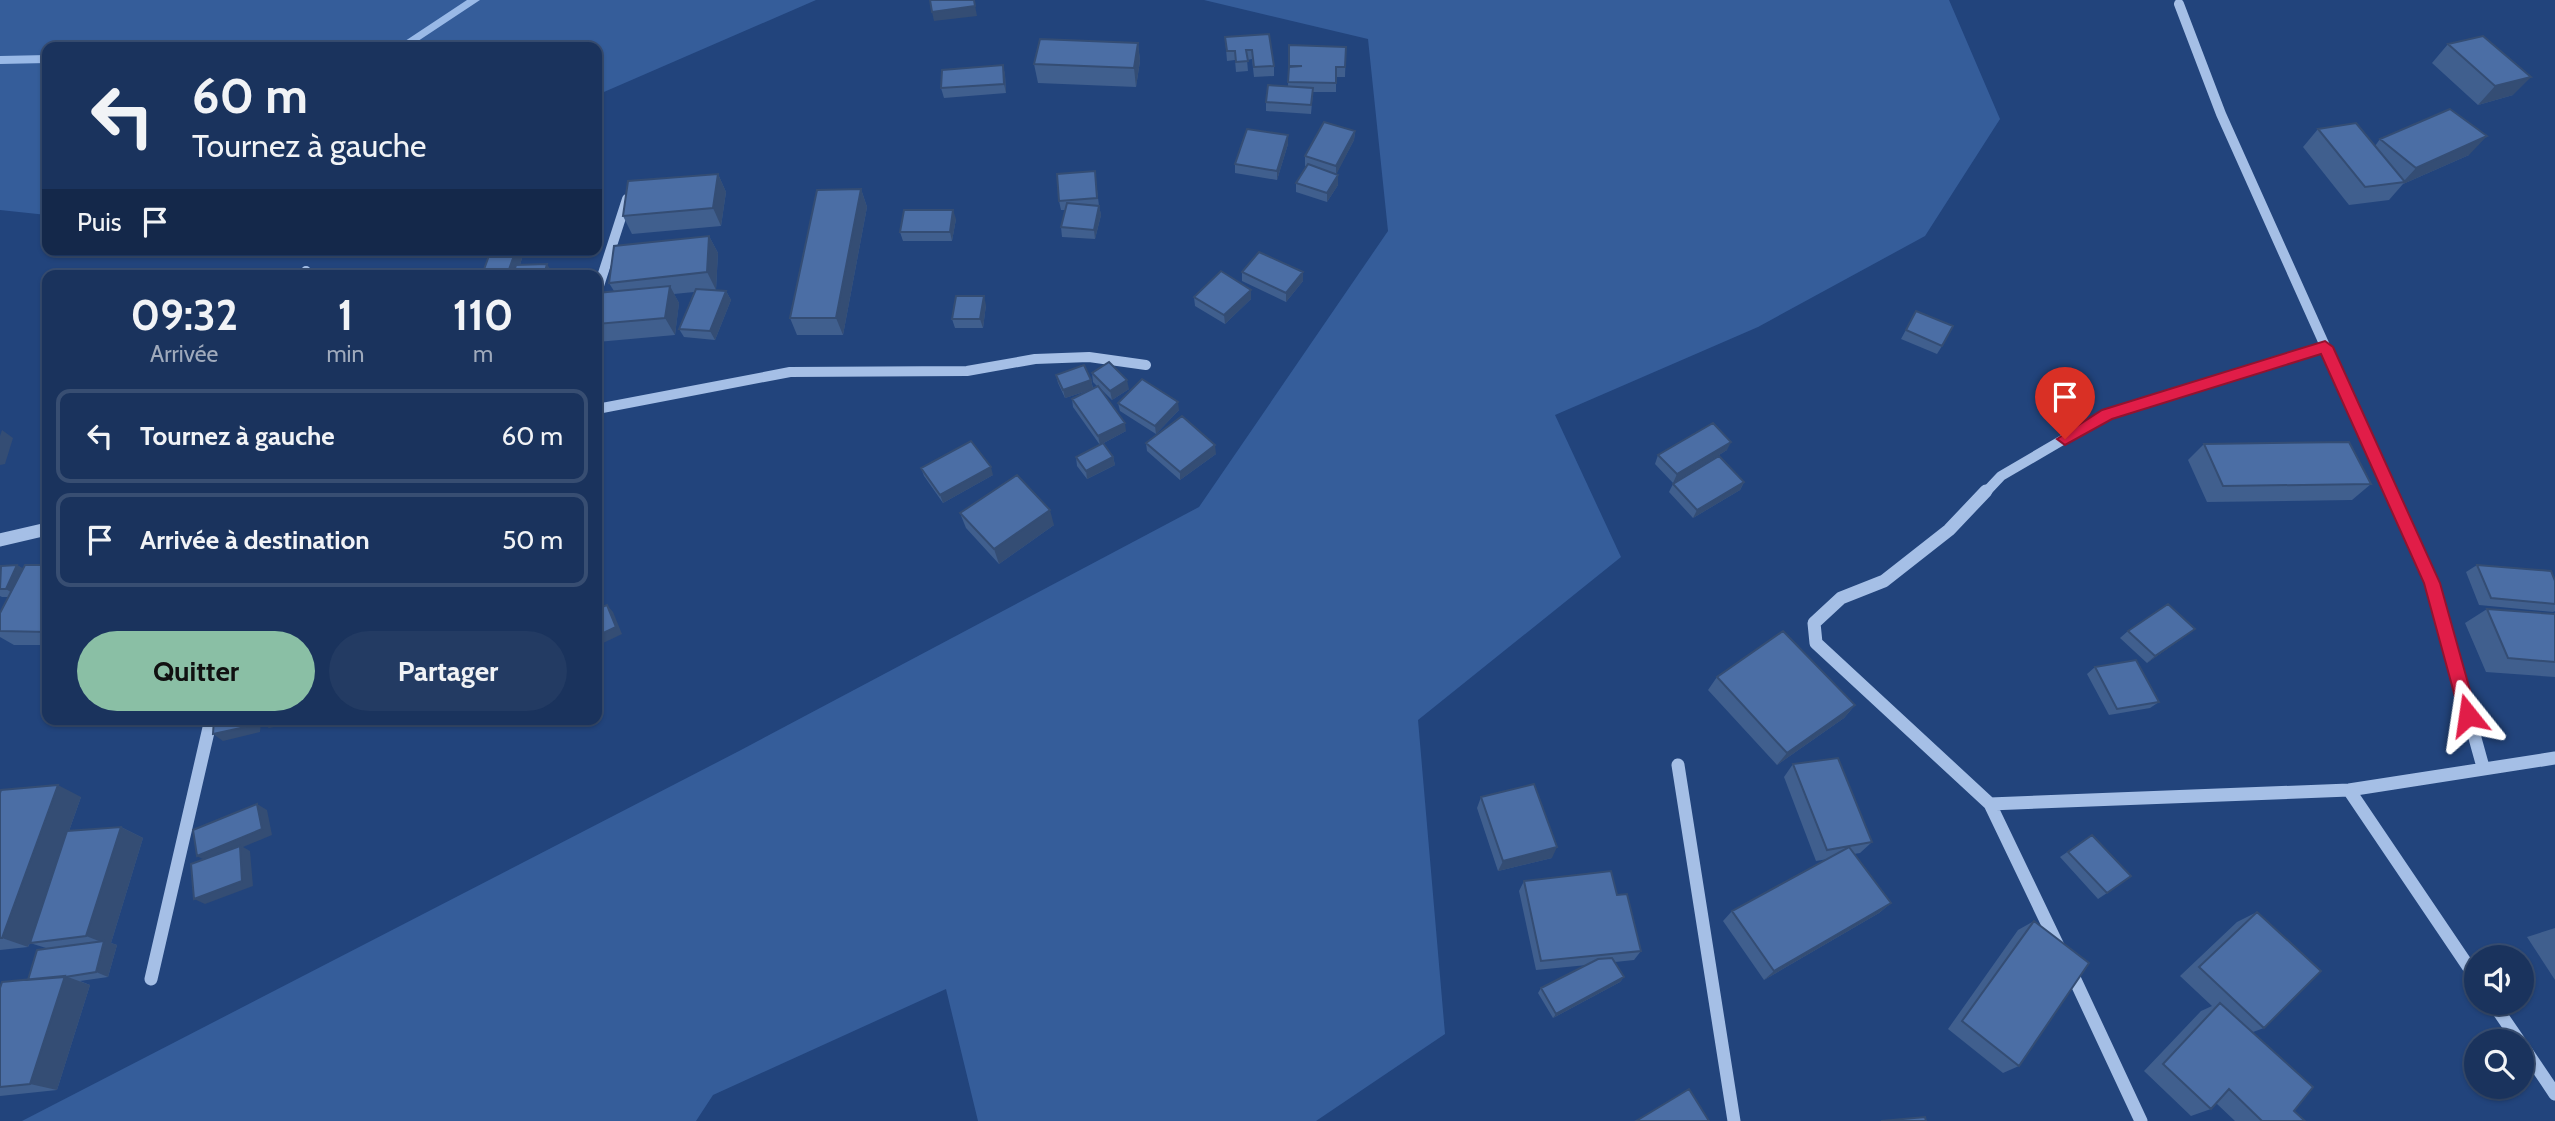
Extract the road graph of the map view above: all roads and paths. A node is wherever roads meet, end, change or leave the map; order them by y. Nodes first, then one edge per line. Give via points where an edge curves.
1 (2179, 5) dead end
2 (627, 199) edge
3 (602, 276) edge
4 (2325, 347) junction
5 (1146, 365) dead end
6 (602, 408) edge
7 (42, 530) edge
8 (0, 540) edge
9 (210, 725) edge
10 (2555, 758) edge
11 (1678, 765) dead end
12 (2483, 767) junction
13 (2349, 790) junction
14 (1990, 804) junction
15 (2464, 960) edge
16 (151, 979) dead end
17 (2534, 1062) edge
18 (2555, 1094) edge
19 (1734, 1121) edge
20 (2141, 1121) edge

1 - 4 street via 2221,114
2 - 3 street
4 - 12 street via 2432,583
4 - 14 street via 2107,414 2001,476 1938,539 1884,581 1841,598 1814,623 1816,643 1827,657
5 - 6 street via 1089,357 1035,359 967,371 790,372
7 - 8 street
9 - 16 street
10 - 12 street
11 - 19 street
12 - 13 street
13 - 14 street
13 - 15 street
14 - 20 street
17 - 18 street

